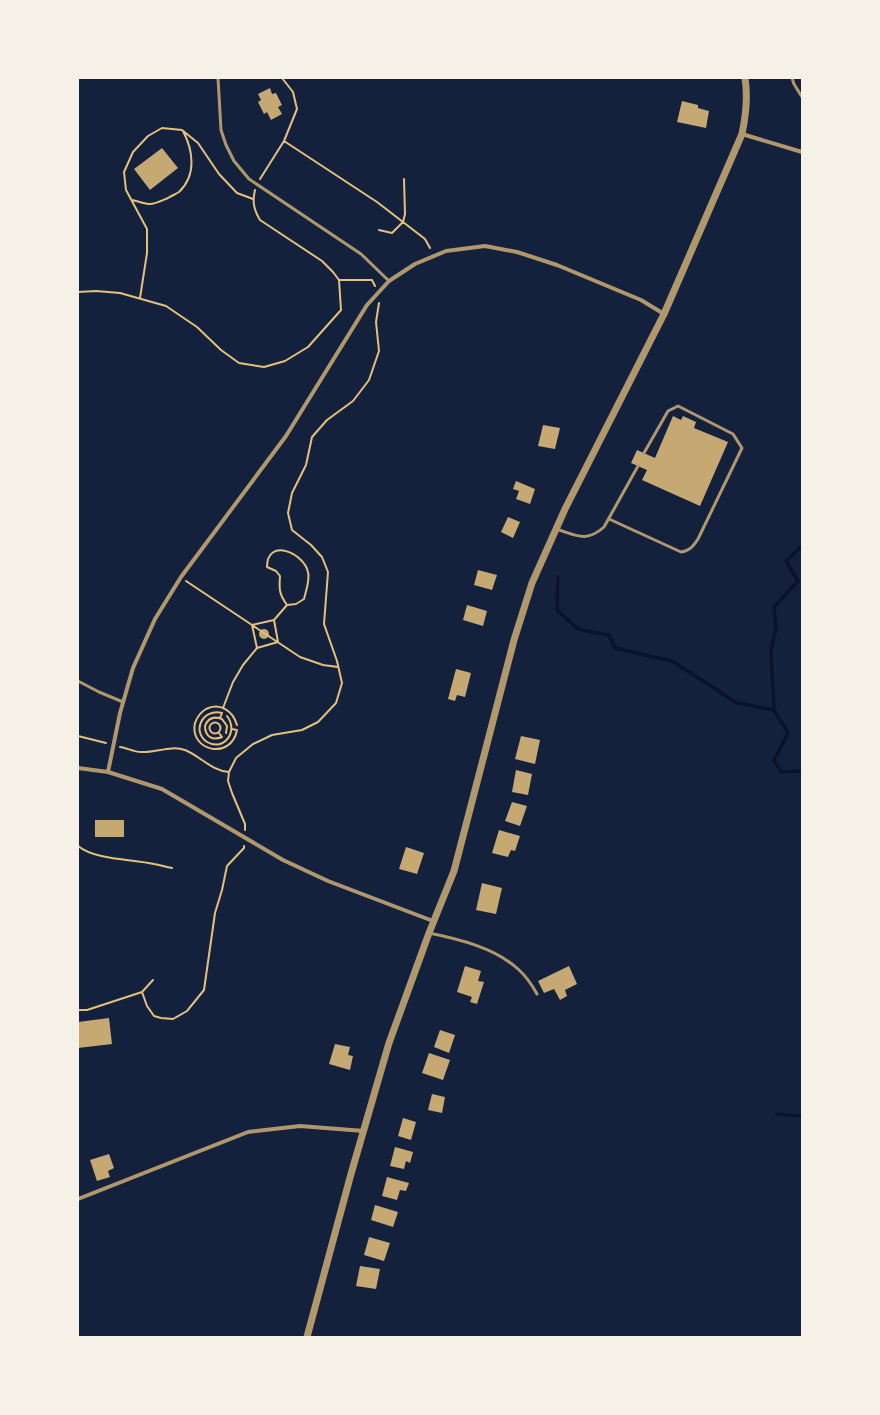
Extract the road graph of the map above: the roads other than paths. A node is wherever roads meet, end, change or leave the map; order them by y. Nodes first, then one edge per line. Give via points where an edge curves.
1 (218, 78) edge
2 (745, 78) edge
3 (792, 78) edge
4 (802, 97) edge
5 (742, 134) junction
6 (802, 152) edge
7 (389, 281) junction
8 (664, 314) junction
9 (644, 453) dead end
10 (638, 466) dead end
11 (609, 519) junction
12 (556, 529) junction
13 (78, 681) edge
14 (123, 702) junction
15 (78, 768) edge
16 (108, 772) junction
17 (434, 921) junction
18 (429, 933) junction
19 (537, 994) dead end
20 (364, 1131) junction
21 (78, 1200) edge
22 (307, 1337) edge

1 - 7 lane via 221,130 226,145 249,180 361,254
2 - 5 street via 746,112
3 - 4 lane
5 - 6 street
5 - 8 street
7 - 8 street via 415,264 446,251 485,246 517,252 557,265 641,300
7 - 14 street via 367,305 286,436 180,577 155,619 133,668
8 - 12 street
9 - 11 lane via 668,411 678,406 733,434 742,448 693,548 681,552
10 - 11 lane
11 - 12 lane via 597,534 584,537
12 - 17 street via 532,583 514,640 454,871
13 - 14 lane
14 - 16 street
15 - 16 street
16 - 17 street via 162,789 283,860 328,881
17 - 18 street
18 - 19 lane via 482,948 508,962 530,982
18 - 20 street via 389,1043
20 - 21 street via 300,1126 248,1132
20 - 22 street

